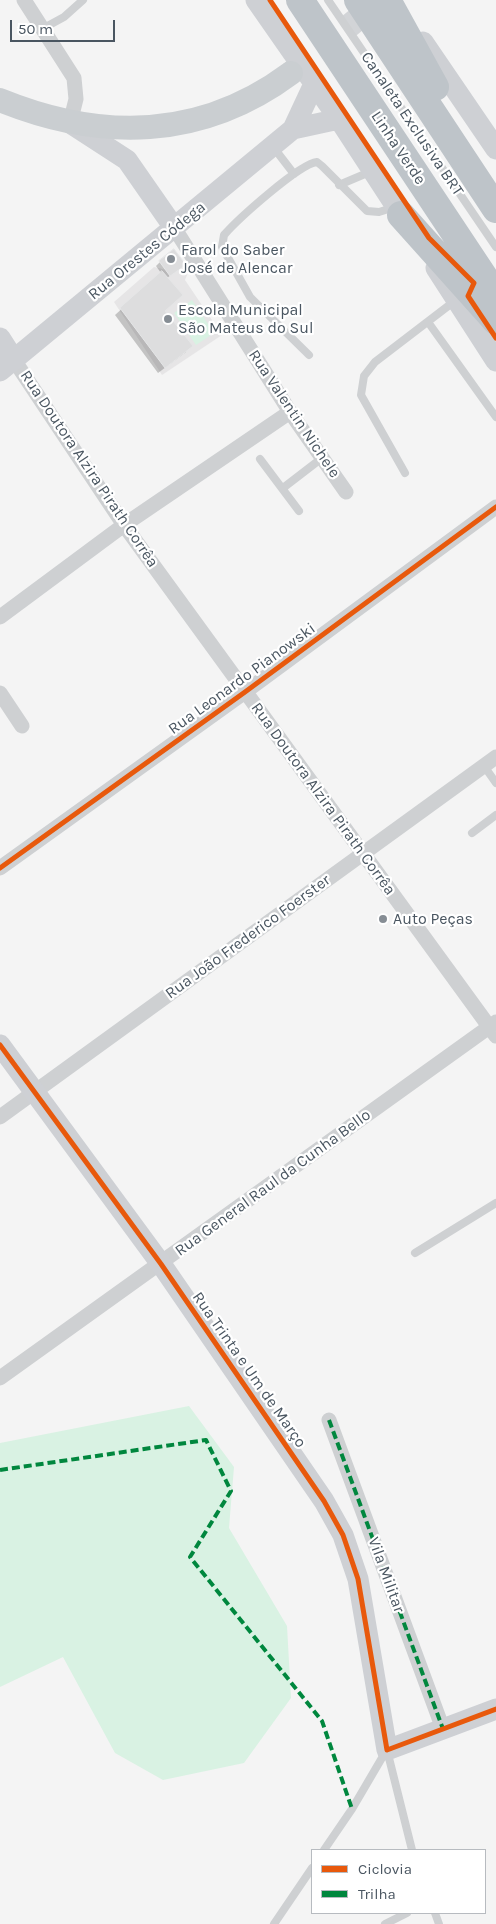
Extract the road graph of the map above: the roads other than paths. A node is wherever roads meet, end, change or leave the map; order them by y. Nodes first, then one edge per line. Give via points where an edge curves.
1 (24, 0) edge
2 (82, 0) edge
3 (256, 0) edge
4 (300, 0) edge
5 (328, 0) edge
6 (358, 0) edge
7 (387, 0) edge
8 (394, 0) edge
9 (42, 29) junction
10 (291, 73) tunnel mouth
11 (314, 84) junction
12 (0, 100) edge
13 (339, 119) junction
14 (70, 123) junction
15 (139, 128) junction
16 (293, 129) junction
17 (272, 146) junction
18 (496, 149) edge
19 (127, 160) junction
20 (372, 171) junction
21 (294, 174) junction
22 (339, 184) junction
23 (496, 198) edge
24 (496, 209) edge
25 (398, 211) junction
26 (175, 228) junction
27 (496, 247) edge
28 (496, 296) edge
29 (456, 300) junction
30 (496, 321) edge
31 (428, 322) junction
32 (0, 338) edge
33 (309, 354) dead end
34 (496, 360) edge
35 (7, 366) edge
36 (290, 412) junction
37 (496, 416) edge
38 (322, 458) junction
39 (260, 459) dead end
40 (405, 472) dead end
41 (283, 488) junction
42 (346, 492) dead end
43 (496, 507) edge
44 (299, 511) dead end
45 (124, 525) junction
46 (0, 617) edge
47 (246, 692) junction
48 (0, 693) edge
49 (22, 726) dead end
50 (496, 756) edge
51 (484, 766) junction
52 (496, 783) edge
53 (496, 815) edge
54 (472, 833) dead end
55 (363, 854) junction
56 (0, 868) edge
57 (494, 1029) edge
58 (0, 1045) edge
59 (34, 1092) junction
60 (0, 1117) edge
61 (496, 1203) edge
62 (415, 1253) dead end
63 (161, 1264) junction
64 (0, 1378) edge
65 (329, 1420) dead end
66 (496, 1709) edge
67 (443, 1729) junction
68 (387, 1750) junction
69 (325, 1849) edge
70 (412, 1849) edge
71 (311, 1869) edge
72 (405, 1914) edge
73 (274, 1924) edge
74 (385, 1924) edge

1 - 9 street
2 - 9 lane via 64,17
3 - 11 main road
4 - 28 highway, Linha Verde
5 - 27 lane, Canaleta Exclusiva BRT
6 - 24 highway
7 - 23 highway
8 - 18 main road
9 - 14 street via 74,78 76,99
10 - 15 main road via 247,101 221,112 165,126
11 - 13 main road
11 - 16 main road, Rua Orestes Códega
12 - 14 main road
13 - 16 main road, Rua Orestes Códega
13 - 20 main road
14 - 15 main road
14 - 19 main road, Rua Valentin Nichele
15 - 19 main road
16 - 17 main road, Rua Orestes Códega
17 - 21 lane
17 - 26 main road, Rua Orestes Códega
19 - 26 main road, Rua Valentin Nichele
20 - 22 lane
20 - 25 main road
21 - 22 lane via 317,162
21 - 33 lane via 224,235 222,247 250,297
22 - 25 lane via 367,211
25 - 29 main road
25 - 30 highway
26 - 35 main road, Rua Orestes Códega
26 - 36 street, Rua Valentin Nichele
29 - 31 lane
29 - 34 main road
31 - 37 lane
31 - 40 lane via 375,362 364,376 360,395
32 - 35 main road, Rua Doutora Alzira Pirath Corrêa
35 - 45 street, Rua Doutora Alzira Pirath Corrêa
36 - 38 street, Rua Valentin Nichele
36 - 45 street
38 - 41 lane
38 - 42 street, Rua Valentin Nichele
39 - 41 lane
41 - 44 lane
43 - 47 street, Rua Leonardo Pianowski
45 - 46 street
45 - 47 street, Rua Doutora Alzira Pirath Corrêa
47 - 55 street, Rua Doutora Alzira Pirath Corrêa
47 - 56 street, Rua Leonardo Pianowski
48 - 49 street
50 - 51 street, Rua João Frederico Foerster
51 - 52 lane
51 - 55 street, Rua João Frederico Foerster
53 - 54 lane
55 - 57 street, Rua Doutora Alzira Pirath Corrêa
55 - 59 street, Rua João Frederico Foerster
57 - 63 street, Rua General Raul da Cunha Bello
58 - 59 main road, Rua Trinta e Um de Março
59 - 60 street, Rua João Frederico Foerster
59 - 63 main road, Rua Trinta e Um de Março
61 - 62 lane
63 - 64 street, Rua General Raul da Cunha Bello
63 - 68 main road, Rua Trinta e Um de Março via 324,1501 343,1535 358,1579
65 - 67 street, Vila Militar
66 - 67 main road
67 - 68 main road
68 - 69 lane
68 - 70 lane, Rua Trinta e Um de Março
71 - 73 lane
72 - 74 lane

